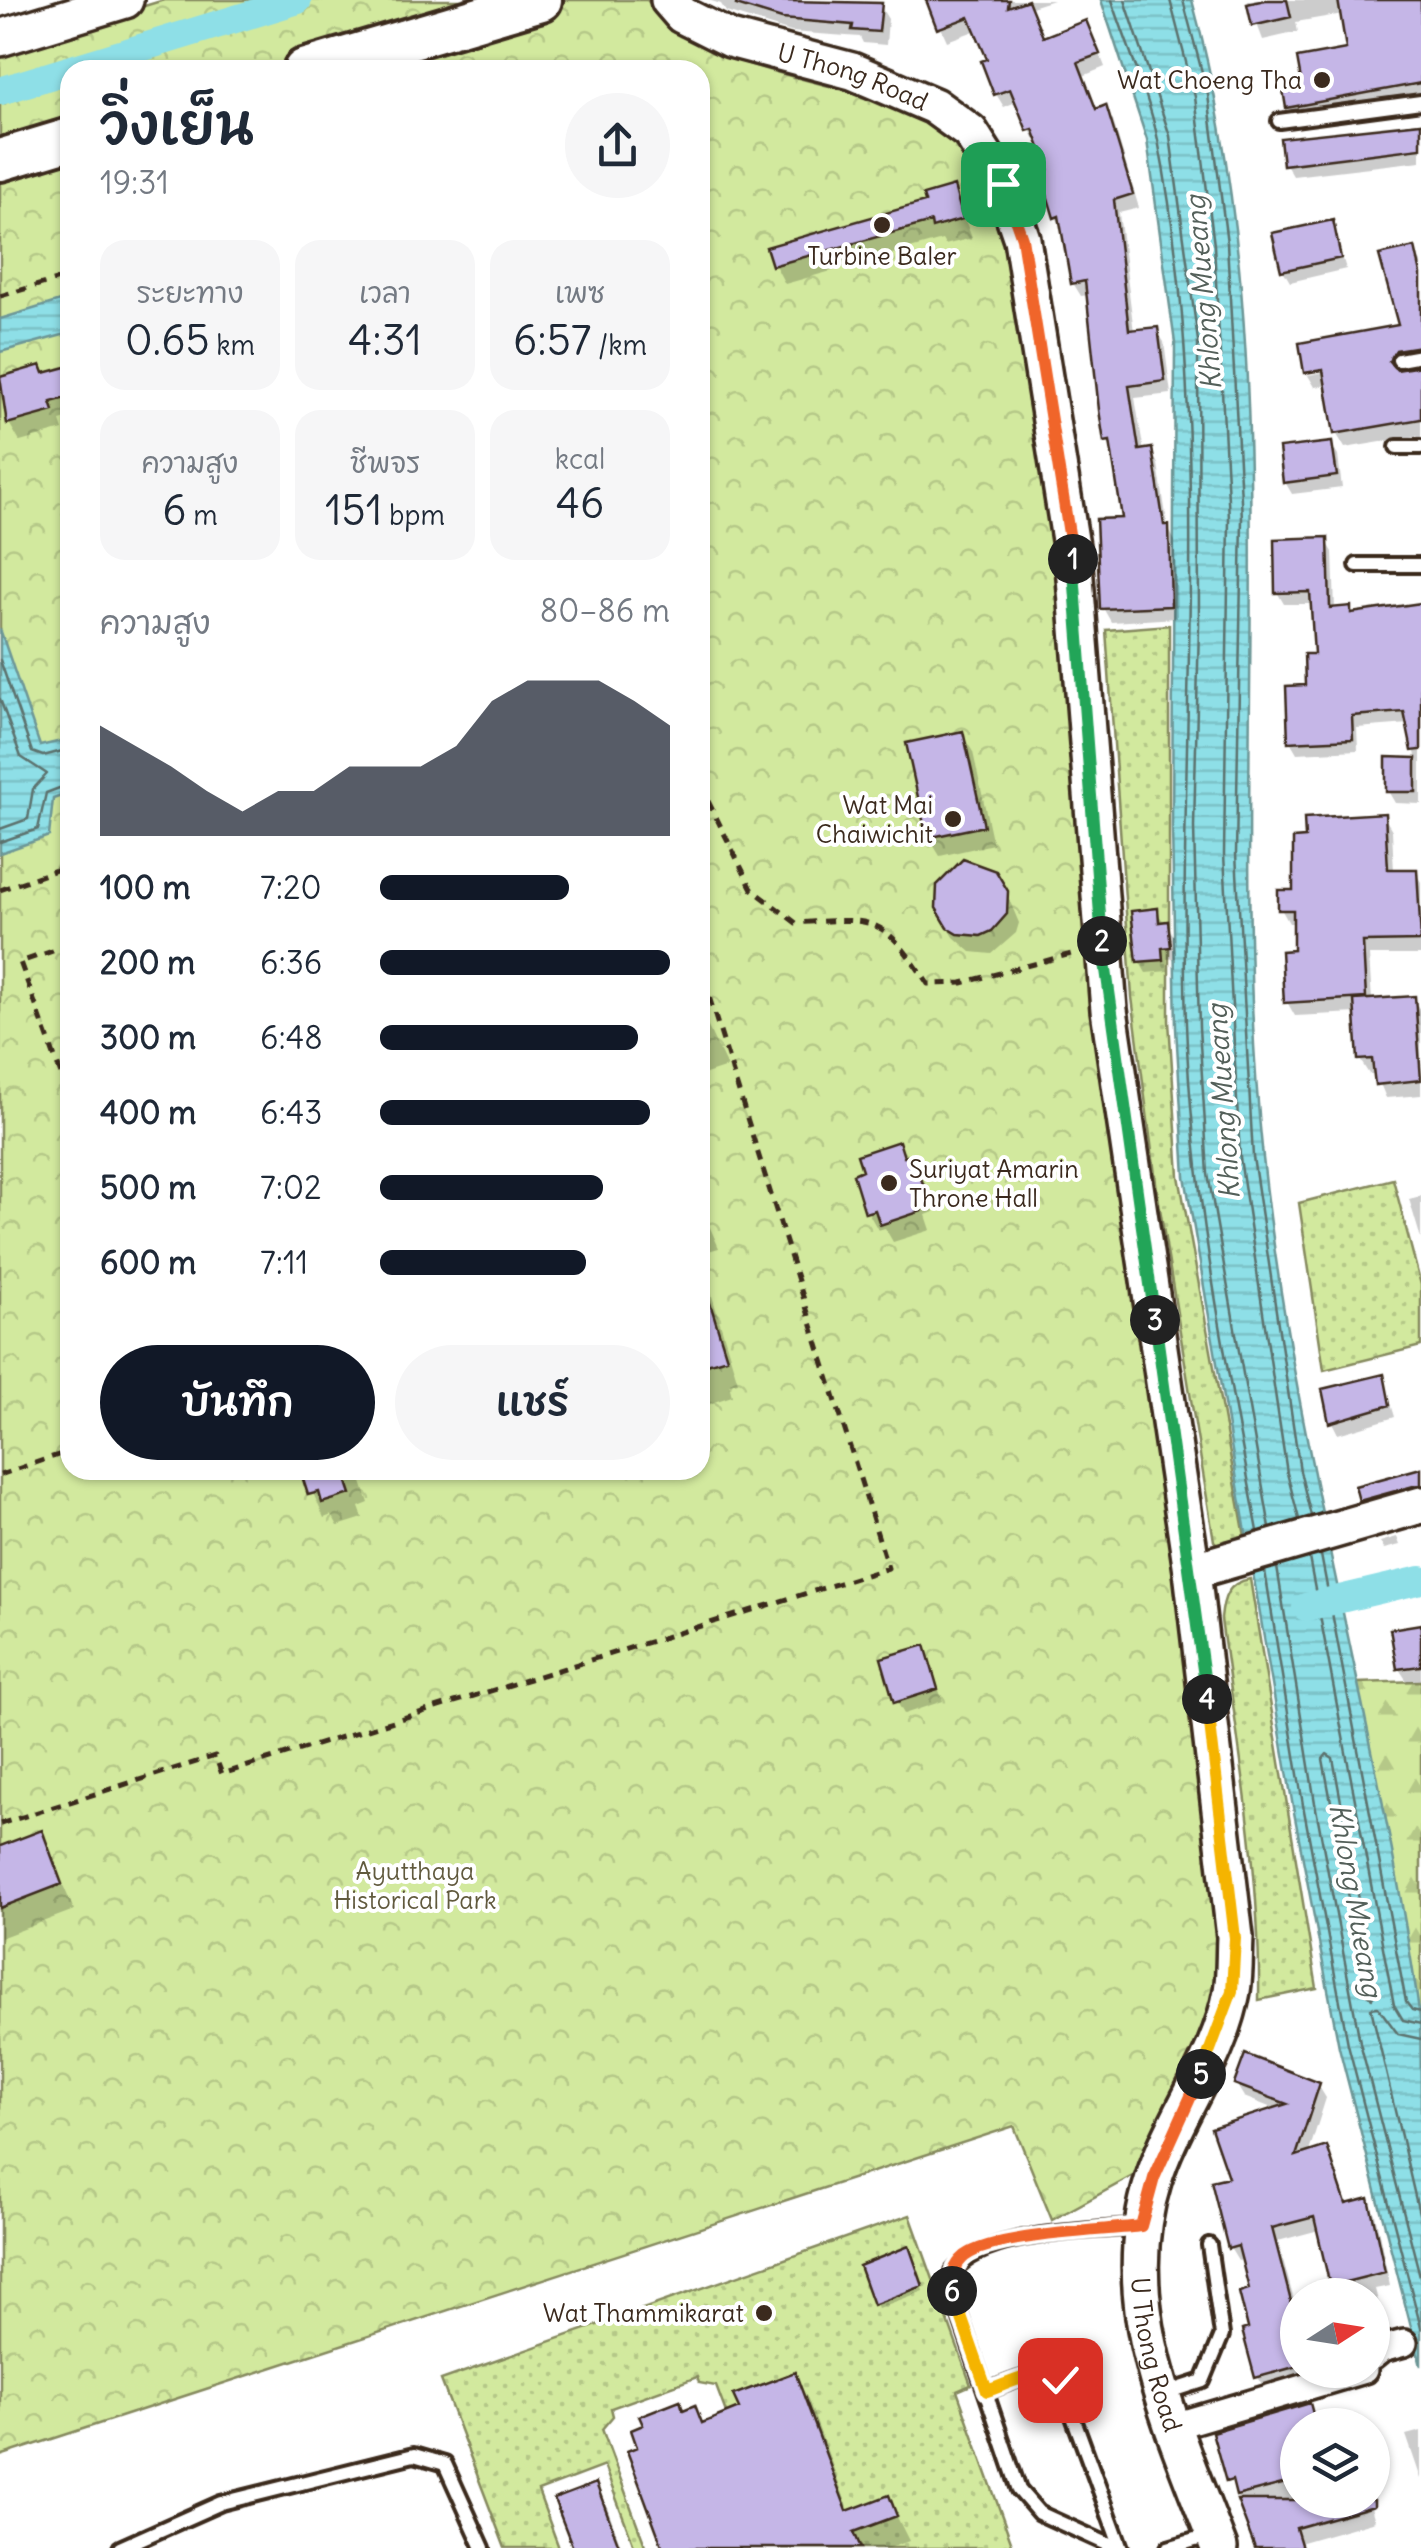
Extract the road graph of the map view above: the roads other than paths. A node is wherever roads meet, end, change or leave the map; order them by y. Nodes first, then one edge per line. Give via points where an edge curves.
1 (124, 0) edge
2 (541, 0) edge
3 (669, 0) edge
4 (0, 38) edge
5 (338, 60) edge
6 (1421, 102) edge
7 (1279, 121) dead end
8 (60, 142) edge
9 (0, 160) edge
10 (1421, 356) edge
11 (1399, 360) dead end
12 (1421, 447) edge
13 (1397, 448) dead end
14 (1421, 564) edge
15 (1357, 565) dead end
16 (1421, 1504) edge
17 (1208, 1565) junction
18 (1141, 2226) junction
19 (1209, 2245) dead end
20 (1404, 2343) dead end
21 (1390, 2347) edge
22 (1280, 2387) edge
23 (987, 2391) junction
24 (1169, 2410) junction
25 (1217, 2541) edge
26 (120, 2548) edge
27 (483, 2548) edge
28 (1118, 2548) edge
29 (1168, 2548) edge

1 - 4 main road
2 - 5 main road
3 - 17 main road, U Thong Road via 682,15 730,40 852,71 934,106 970,132 1003,184 1022,238 1074,565 1102,946
6 - 7 lane
8 - 9 main road
10 - 11 lane
12 - 13 lane
14 - 15 lane
16 - 17 main road
17 - 18 main road, U Thong Road via 1235,1938 1232,1991 1154,2178
18 - 23 lane via 1012,2239 967,2255 952,2272 952,2292
18 - 24 main road, U Thong Road via 1138,2294
19 - 24 lane via 1222,2335 1203,2380
20 - 21 street
22 - 24 street
23 - 28 lane via 1027,2502
23 - 28 lane via 1039,2374 1060,2380
24 - 25 main road, U Thong Road
25 - 29 lane
26 - 27 lane via 220,2503 414,2455 445,2464

